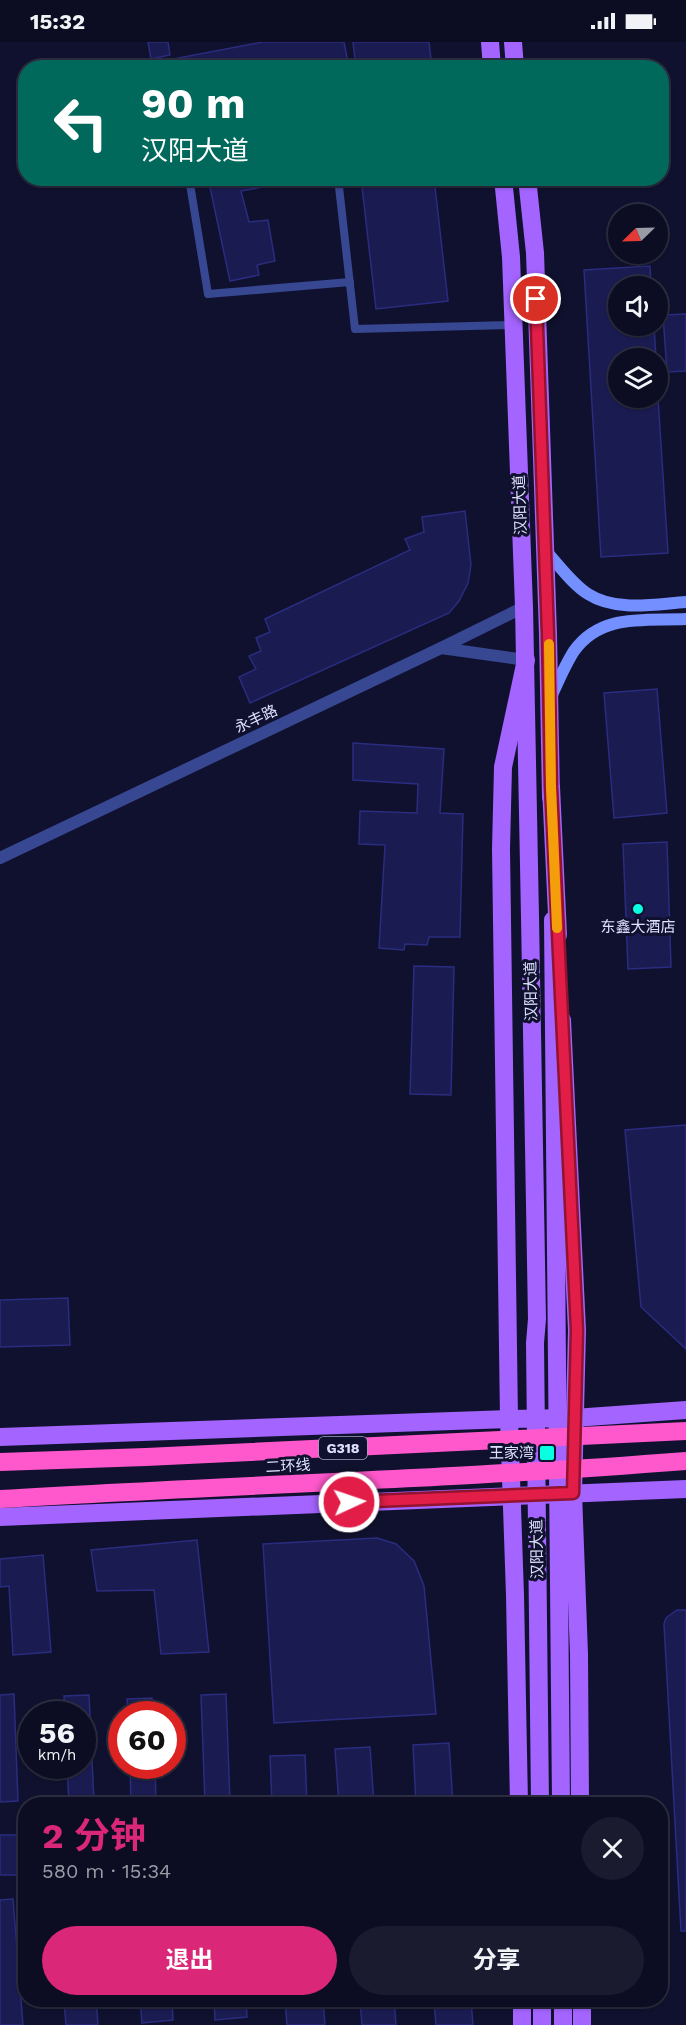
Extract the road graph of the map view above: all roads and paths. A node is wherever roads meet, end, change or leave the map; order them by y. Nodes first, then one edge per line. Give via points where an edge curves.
1 (490, 42) edge
2 (513, 42) edge
3 (491, 60) edge
4 (514, 60) edge
5 (190, 186) edge
6 (339, 186) edge
7 (504, 186) edge
8 (528, 186) edge
9 (350, 282) junction
10 (513, 325) junction
11 (545, 550) junction
12 (686, 602) edge
13 (524, 607) junction
14 (686, 619) edge
15 (441, 648) junction
16 (526, 660) junction
17 (550, 698) junction
18 (551, 787) junction
19 (0, 858) edge
20 (686, 1410) edge
21 (574, 1418) junction
22 (509, 1419) junction
23 (686, 1431) edge
24 (0, 1437) edge
25 (686, 1461) edge
26 (0, 1462) edge
27 (686, 1489) edge
28 (573, 1493) junction
29 (512, 1495) junction
30 (0, 1499) edge
31 (0, 1517) edge
32 (519, 1797) edge
33 (540, 1797) edge
34 (561, 1797) edge
35 (580, 1797) edge
36 (522, 2007) edge
37 (542, 2007) edge
38 (563, 2007) edge
39 (582, 2007) edge
40 (522, 2025) edge
41 (542, 2025) edge
42 (563, 2025) edge
43 (582, 2025) edge

1 - 3 main road
2 - 4 main road
5 - 9 lane via 208,294
6 - 9 lane
7 - 10 main road, 汉阳大道
8 - 11 main road, 汉阳大道 via 535,253
9 - 10 lane via 355,329
10 - 13 main road, 汉阳大道
11 - 12 street via 589,595 622,606
11 - 17 main road, 汉阳大道
13 - 15 street, 永丰路
13 - 16 main road, 汉阳大道
14 - 17 street via 615,622 596,629 575,650
15 - 16 street
15 - 19 street, 永丰路
16 - 22 main road via 503,767 501,849
16 - 33 main road, 汉阳大道, bridge
17 - 18 main road, 汉阳大道
18 - 21 main road, 汉阳大道 via 577,1330
18 - 34 main road, 汉阳大道, bridge
20 - 21 main road
21 - 22 main road
21 - 28 main road, 汉阳大道
22 - 24 main road
22 - 29 main road
23 - 26 highway, 二环线 / G318, bridge
25 - 30 highway, 二环线 / G318, bridge
27 - 28 main road
28 - 29 main road
28 - 35 main road, 汉阳大道
29 - 31 main road
29 - 32 main road
36 - 40 main road
37 - 41 main road
38 - 42 main road
39 - 43 main road

